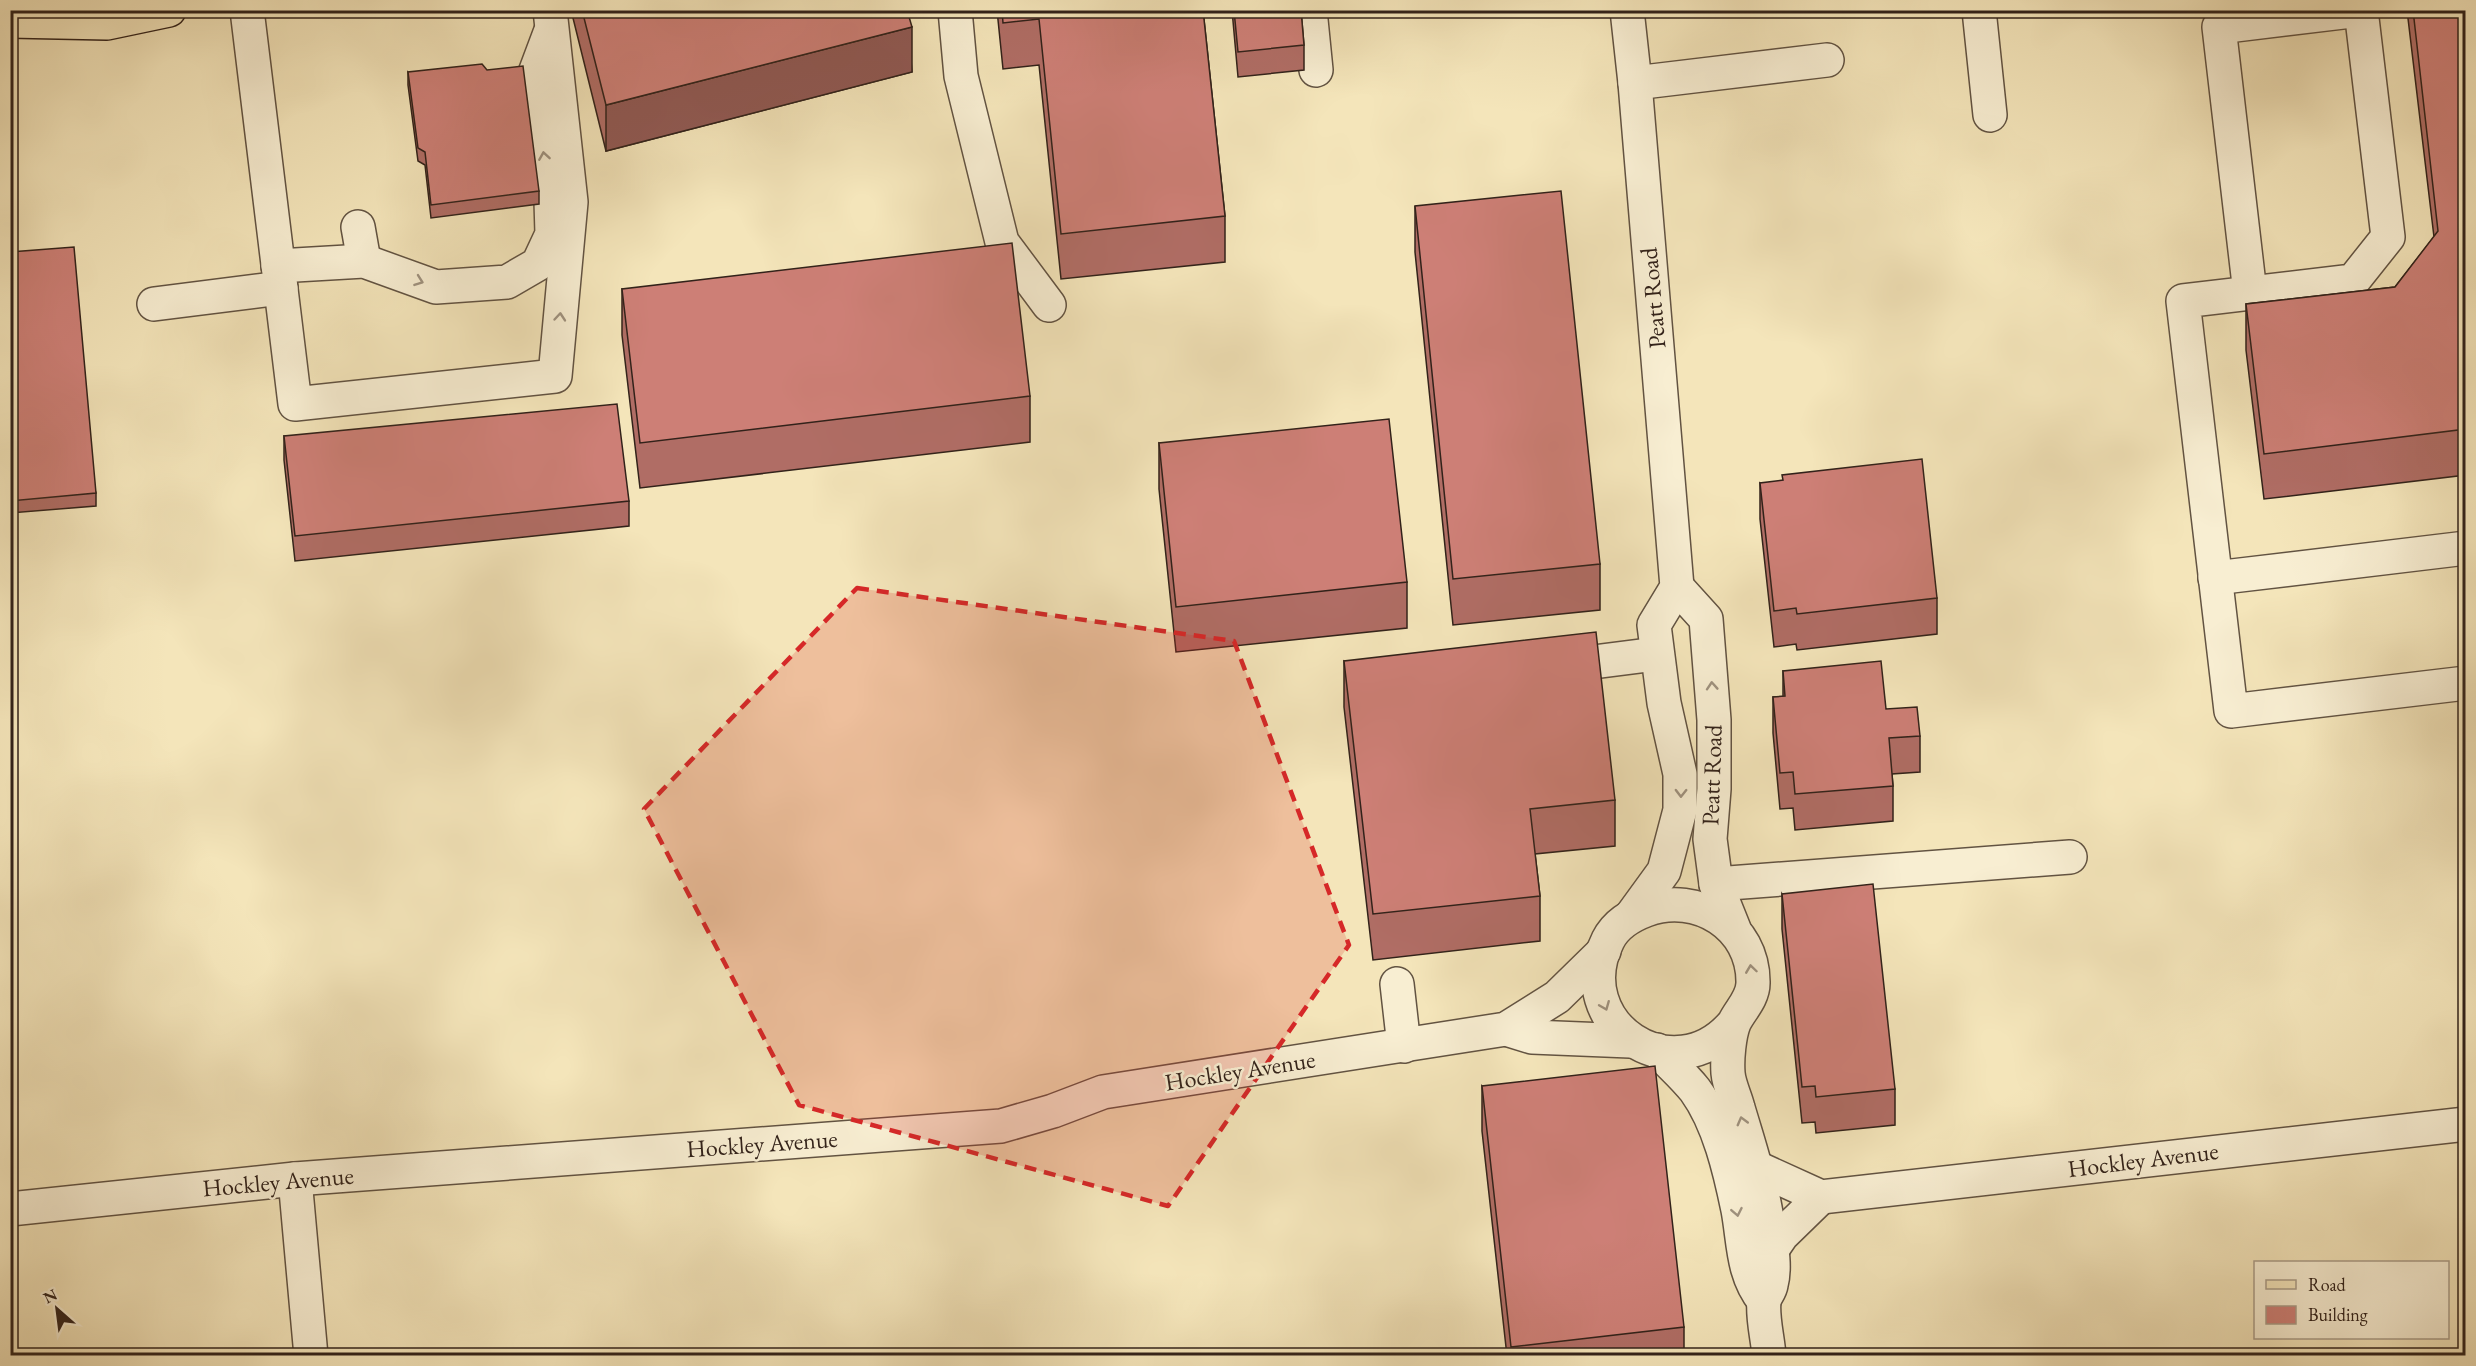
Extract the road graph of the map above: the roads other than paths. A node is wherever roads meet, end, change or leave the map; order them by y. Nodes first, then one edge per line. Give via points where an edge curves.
1 (169, 10) edge
2 (247, 10) edge
3 (955, 10) edge
4 (1310, 10) edge
5 (1627, 10) edge
6 (1979, 10) edge
7 (2361, 10) edge
8 (551, 19) edge
9 (10, 21) edge
10 (1827, 60) dead end
11 (1316, 70) dead end
12 (1635, 82) junction
13 (1990, 115) dead end
14 (358, 227) dead end
15 (364, 261) junction
16 (280, 277) junction
17 (2250, 293) junction
18 (153, 304) dead end
19 (1049, 306) dead end
20 (2466, 548) edge
21 (2215, 578) junction
22 (1677, 587) junction
23 (1656, 654) junction
24 (1528, 671) edge
25 (2466, 683) edge
26 (2070, 857) dead end
27 (1716, 884) junction
28 (1632, 915) junction
29 (1736, 934) junction
30 (1604, 951) junction
31 (1397, 984) dead end
32 (1734, 1023) junction
33 (1506, 1029) junction
34 (1404, 1046) junction
35 (1644, 1046) junction
36 (2466, 1124) edge
37 (1755, 1167) junction
38 (295, 1179) junction
39 (1821, 1197) junction
40 (10, 1209) edge
41 (1771, 1251) junction
42 (1764, 1300) junction
43 (311, 1356) edge
44 (1769, 1356) edge

1 - 9 main road via 107,22
2 - 16 street
3 - 19 street via 961,76 1002,242
4 - 11 street
5 - 12 street, Peatt Road
6 - 13 street
7 - 17 street via 2388,237 2353,281
7 - 17 street via 2219,27
15 -> 8 street via 436,287 507,282 538,264 552,234 532,81
16 -> 8 street via 295,404 555,376 571,202
10 - 12 street
12 - 22 street, Peatt Road
14 - 15 street
15 - 16 street
16 - 18 street
17 - 21 street via 2183,301
20 - 21 street
21 - 25 street via 2231,711
22 - 23 street, Peatt Road via 1654,625
27 -> 22 street, Peatt Road via 1710,839 1714,720 1706,619
23 - 24 street
23 -> 28 street, Peatt Road via 1682,796 1664,871
26 - 27 street
27 - 29 street, Peatt Road
28 - 29 street, Peatt Road via 1675,903 1692,904 1720,918
28 - 30 street, Peatt Road via 1618,926
32 -> 29 street, Peatt Road via 1753,986 1749,956
30 - 33 street, Hockley Avenue via 1557,997
30 -> 35 street, Peatt Road via 1603,1002 1612,1021
31 - 34 street
32 - 35 street, Peatt Road via 1708,1045 1686,1052
37 -> 32 street, Peatt Road via 1728,1073
33 - 34 street, Hockley Avenue
33 - 35 street, Hockley Avenue via 1532,1037
34 - 38 street, Hockley Avenue via 1103,1092 1001,1126
35 -> 42 street, Peatt Road via 1694,1090 1714,1126 1738,1210 1746,1268 1753,1288
36 - 39 street, Hockley Avenue
37 - 39 street
37 - 41 street, Peatt Road
38 - 40 street, Hockley Avenue
38 - 43 street
39 - 41 street
41 - 42 street, Peatt Road via 1771,1285
42 - 44 street, Peatt Road

